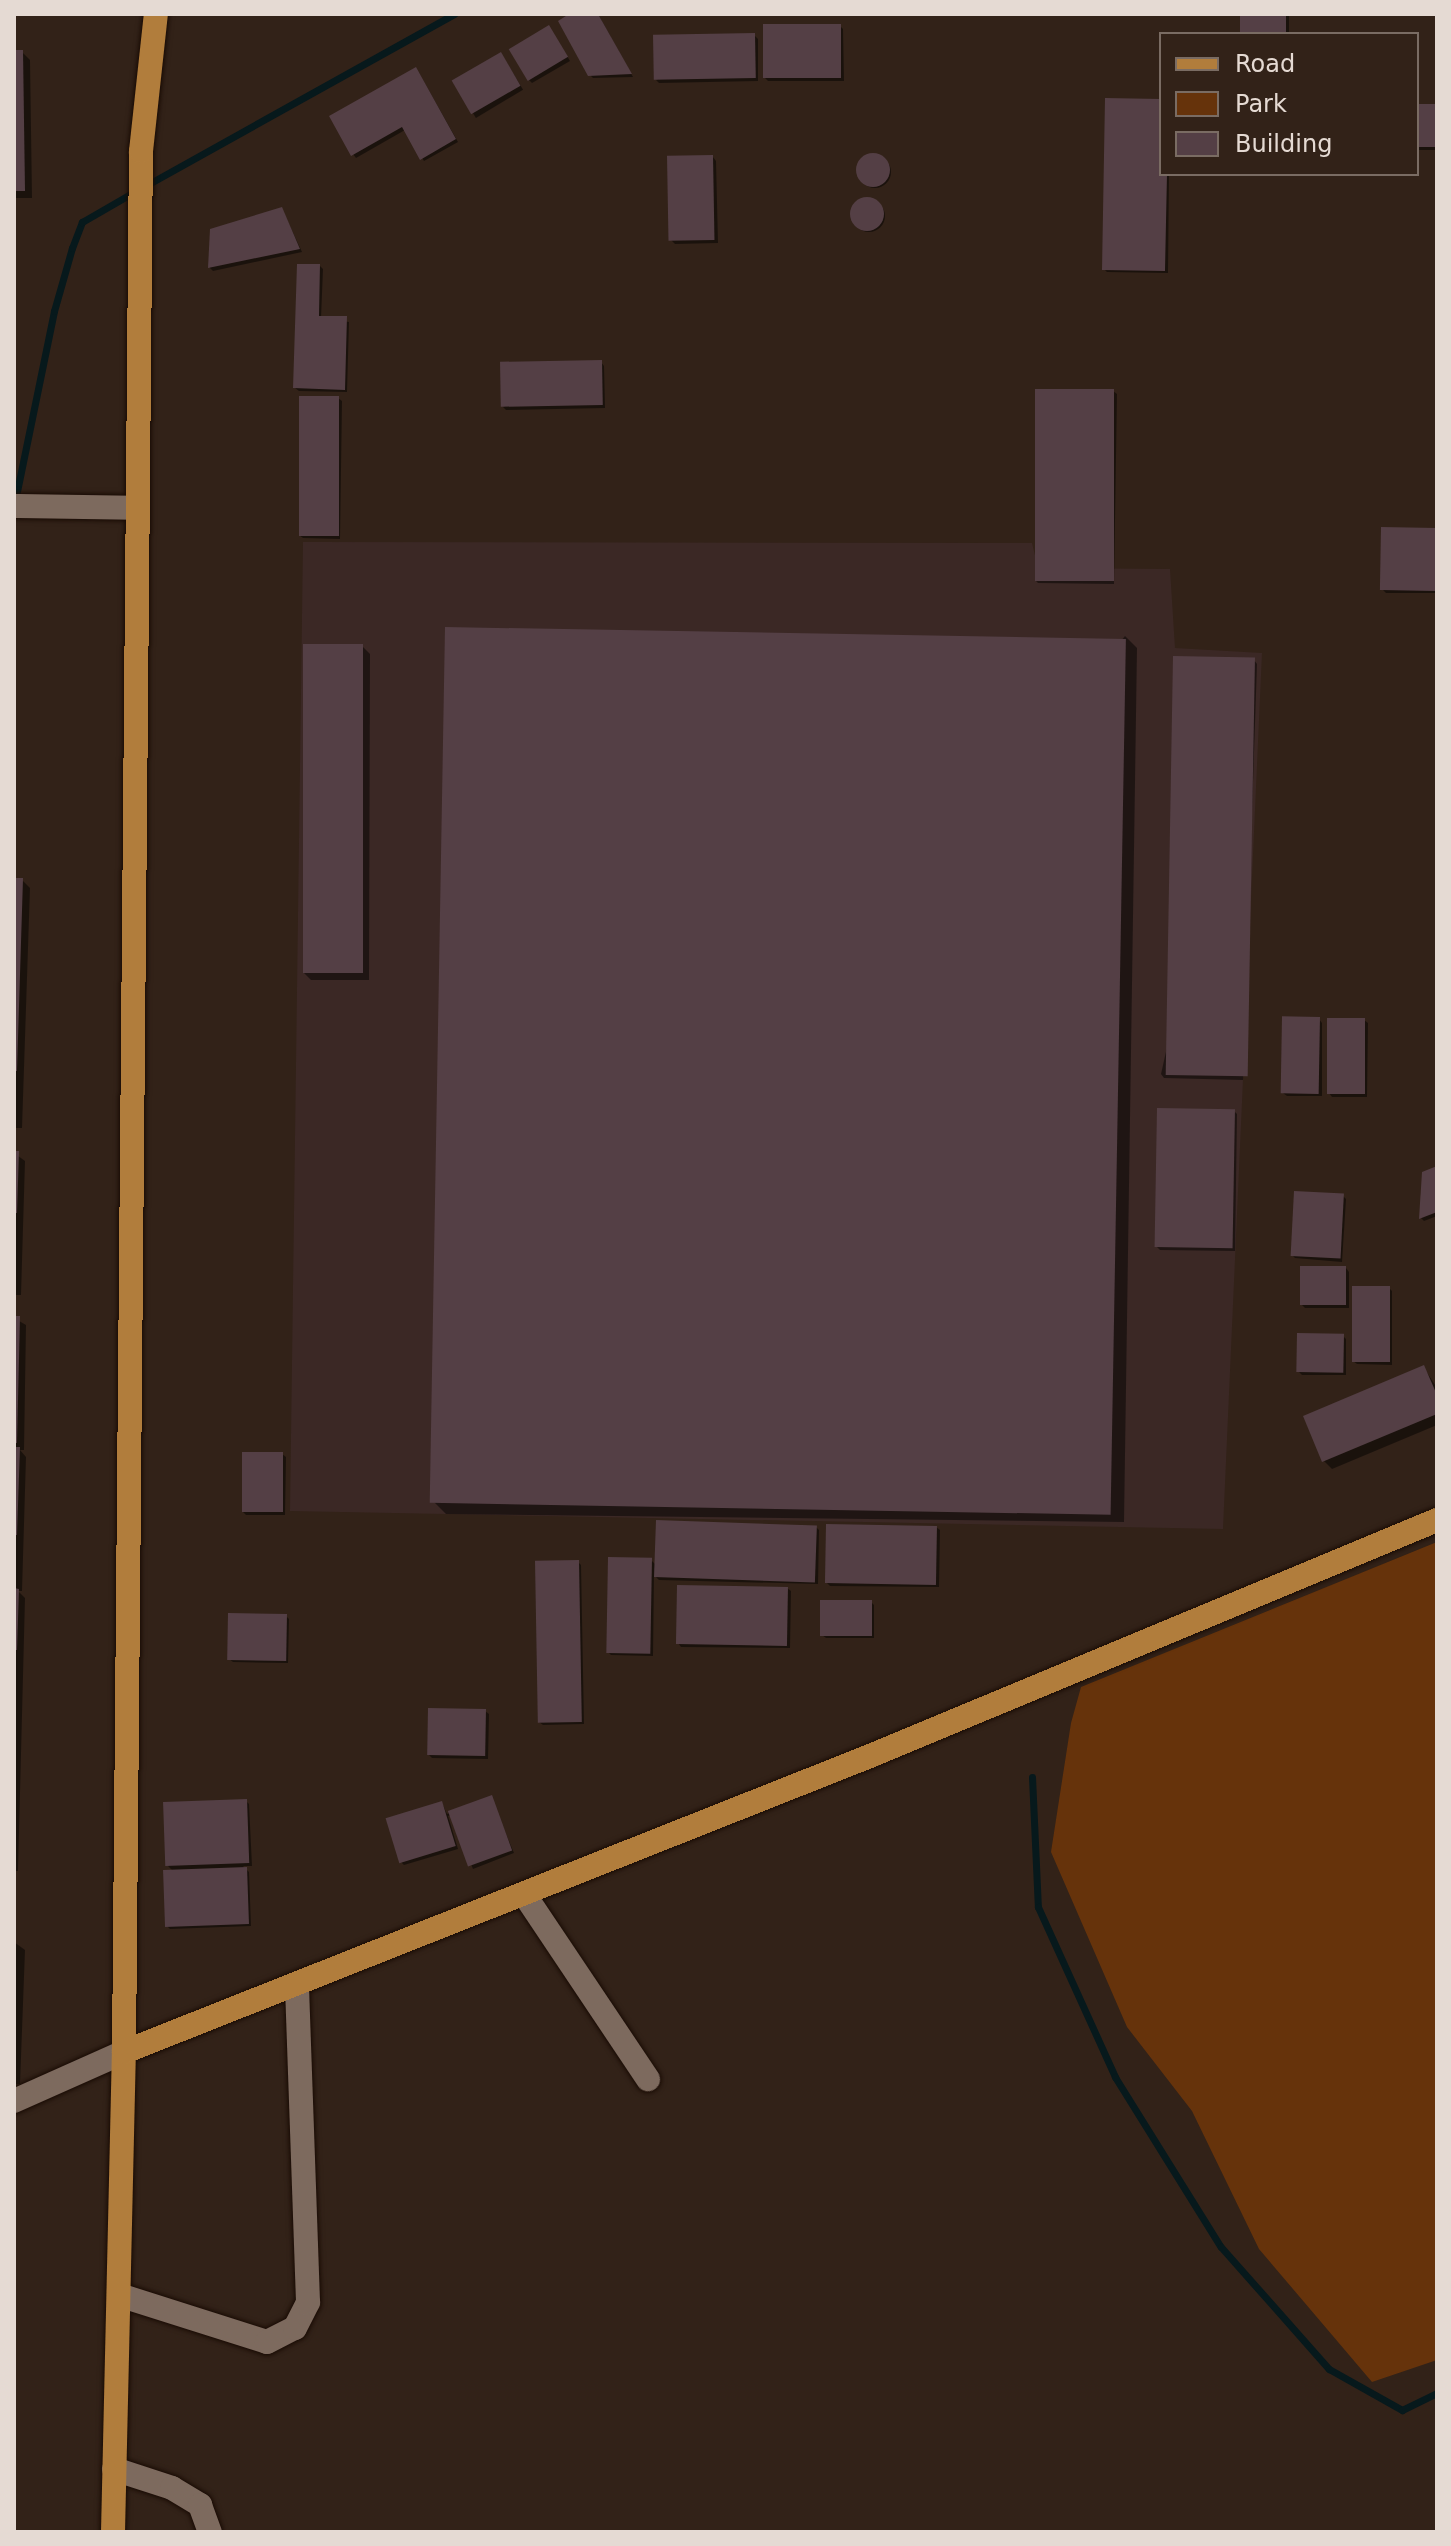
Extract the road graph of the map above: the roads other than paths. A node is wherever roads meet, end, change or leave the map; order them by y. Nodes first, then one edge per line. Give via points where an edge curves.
1 (156, 14) edge
2 (24, 506) edge
3 (137, 508) junction
4 (1437, 1520) edge
5 (524, 1894) junction
6 (297, 1984) junction
7 (124, 2052) junction
8 (648, 2079) dead end
9 (14, 2101) edge
10 (119, 2295) junction
11 (114, 2469) junction
12 (113, 2532) edge
13 (210, 2532) edge

1 - 3 main road via 142,161
2 - 3 street
3 - 7 main road
4 - 5 main road
5 - 6 main road
5 - 8 street
6 - 7 main road
6 - 10 street via 308,2302 295,2328 267,2342
7 - 9 street
7 - 10 main road
10 - 11 main road
11 - 12 main road
11 - 13 street via 172,2488 200,2505

